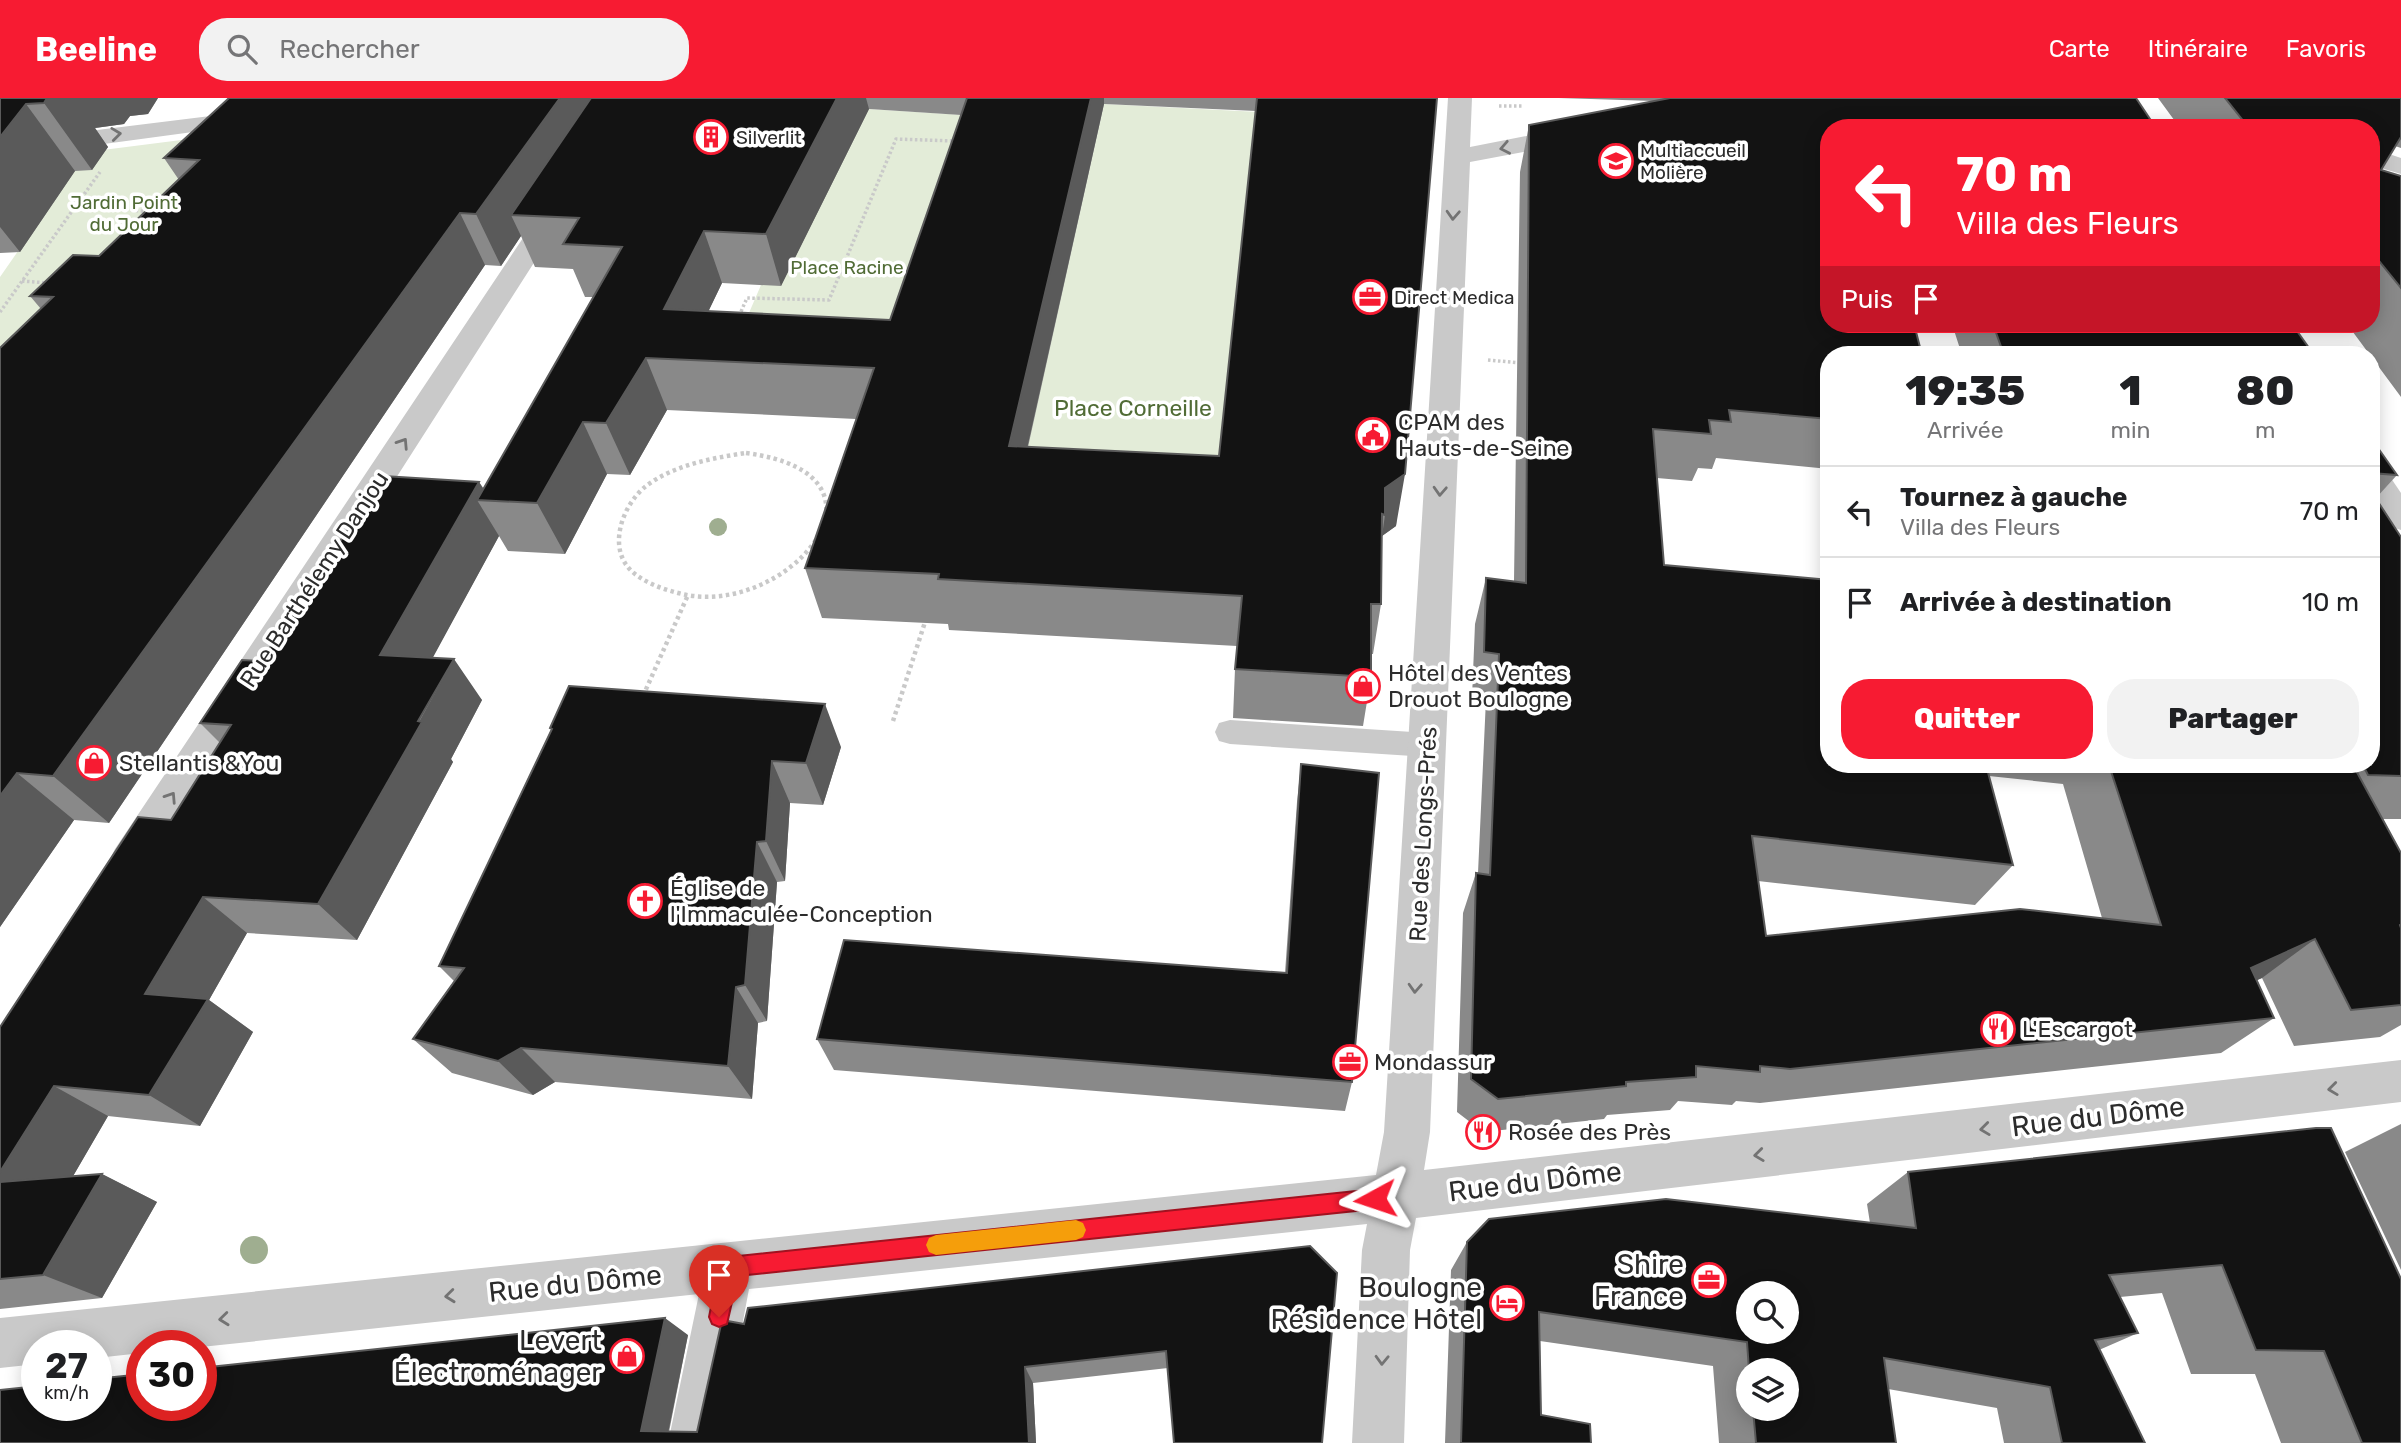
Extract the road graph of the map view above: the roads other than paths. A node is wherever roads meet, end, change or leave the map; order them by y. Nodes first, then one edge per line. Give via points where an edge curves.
1 (1460, 98) edge
2 (269, 116) edge
3 (1597, 130) edge
4 (0, 149) edge
5 (1456, 157) junction
6 (2380, 159) edge
7 (2401, 166) edge
8 (575, 179) edge
9 (2380, 486) edge
10 (2401, 518) edge
11 (1230, 732) dead end
12 (1428, 745) junction
13 (113, 886) edge
14 (2401, 1081) edge
15 (1395, 1197) junction
16 (729, 1267) junction
17 (0, 1343) edge
18 (694, 1443) edge
19 (1378, 1443) edge

1 - 5 street, Rue des Longs-Prés
4 -> 2 street
3 -> 5 street
5 -> 12 street, Rue des Longs-Prés
6 - 7 street
13 -> 8 street, Rue Barthélemy Danjou
9 - 10 street
11 - 12 lane
12 -> 15 street, Rue des Longs-Prés via 1407,1132
14 -> 15 street, Rue du Dôme
15 - 16 street, Rue du Dôme
15 -> 19 street, Rue des Longs-Prés via 1386,1250
16 -> 17 street, Rue du Dôme
16 - 18 street

